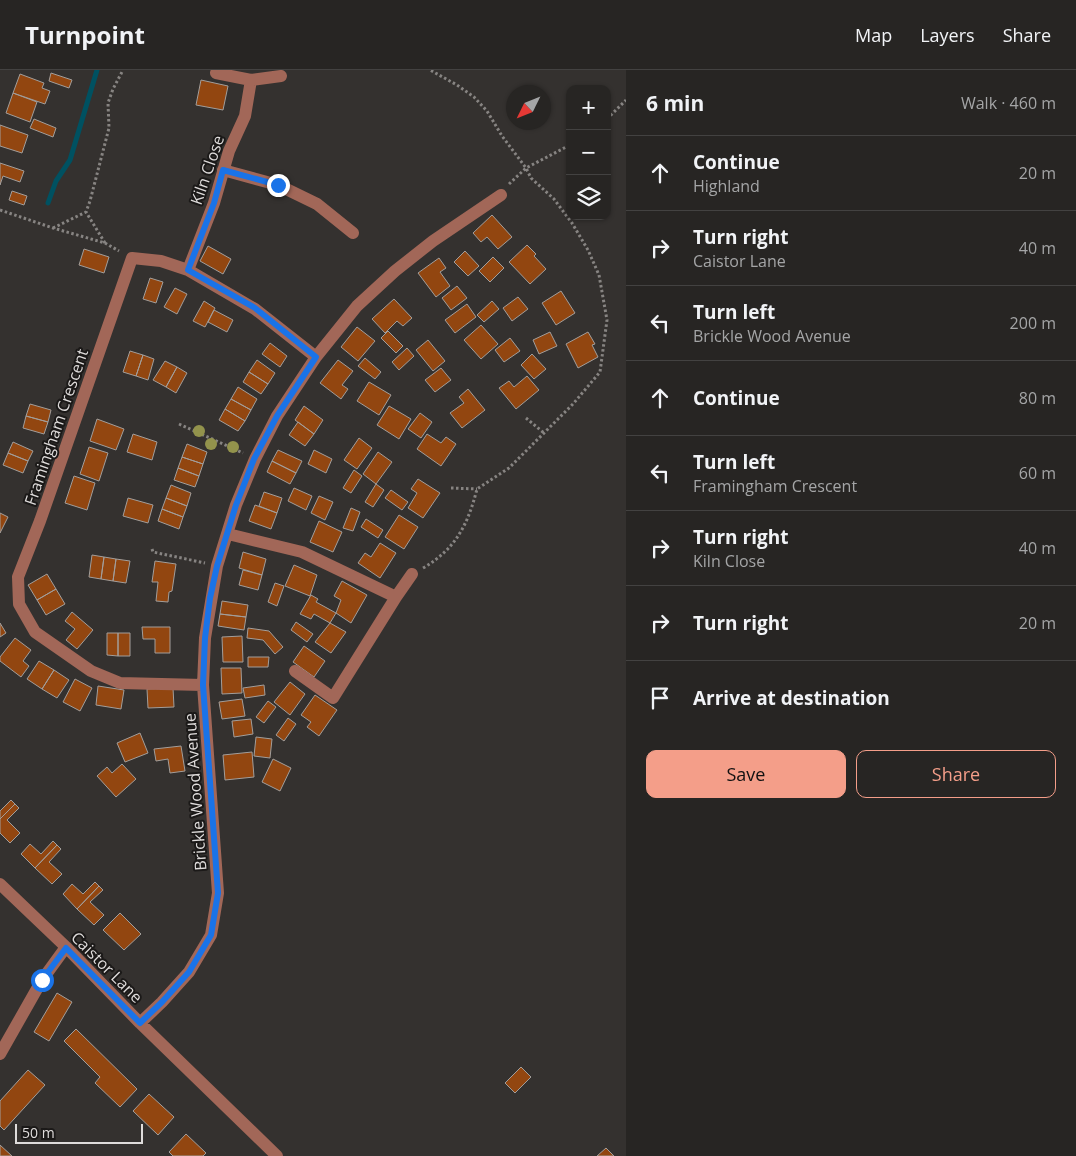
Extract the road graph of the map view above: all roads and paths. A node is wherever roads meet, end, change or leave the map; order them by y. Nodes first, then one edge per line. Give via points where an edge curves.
1 (123, 70) edge
2 (430, 70) edge
3 (216, 73) dead end
4 (281, 76) dead end
5 (252, 80) junction
6 (626, 100) edge
7 (611, 115) edge
8 (566, 147) edge
9 (526, 168) junction
10 (223, 170) junction
11 (501, 195) joint
12 (0, 210) edge
13 (86, 212) junction
14 (53, 228) junction
15 (353, 233) dead end
16 (105, 243) junction
17 (132, 258) junction
18 (188, 270) junction
19 (316, 357) junction
20 (526, 418) dead end
21 (178, 424) dead end
22 (544, 433) junction
23 (254, 459) junction
24 (451, 488) dead end
25 (477, 489) junction
26 (228, 534) junction
27 (152, 549) dead end
28 (217, 566) junction
29 (412, 574) joint
30 (396, 597) junction
31 (295, 671) dead end
32 (203, 685) junction
33 (0, 884) edge
34 (66, 948) junction
35 (140, 1023) junction
36 (0, 1054) edge
37 (277, 1156) edge

1 - 13 path via 108,103 109,128
2 - 9 path via 474,96
3 - 5 street
4 - 5 street
5 - 10 street, Kiln Close via 245,116
6 - 7 path
8 - 9 path
9 - 11 path
9 - 22 path via 531,178 554,199 588,250 599,276 607,320 600,372
10 - 15 street via 278,185 309,200
10 - 18 street, Kiln Close
11 - 19 street, Brickle Wood Avenue via 395,271 357,306
12 - 14 path
13 - 14 path
13 - 16 path
14 - 16 path
16 - 17 path
17 - 18 street via 161,261
17 - 32 street, Framingham Crescent via 18,577 18,604 35,632 91,671 120,683
18 - 19 street via 255,308
19 - 23 street, Brickle Wood Avenue via 277,416
20 - 22 path
21 - 23 path
22 - 25 path via 509,468
23 - 26 street, Brickle Wood Avenue
24 - 25 path
25 - 29 path via 458,539 431,563
26 - 28 street, Brickle Wood Avenue
26 - 30 street via 302,552
27 - 28 path via 153,552
28 - 32 street, Brickle Wood Avenue via 205,638
29 - 30 street
30 - 31 street via 333,698
32 - 35 street, Brickle Wood Avenue via 218,893 211,935 189,972
33 - 34 street, Caistor Lane
34 - 35 street, Caistor Lane
34 - 36 street via 42,980
35 - 37 street, Caistor Lane

